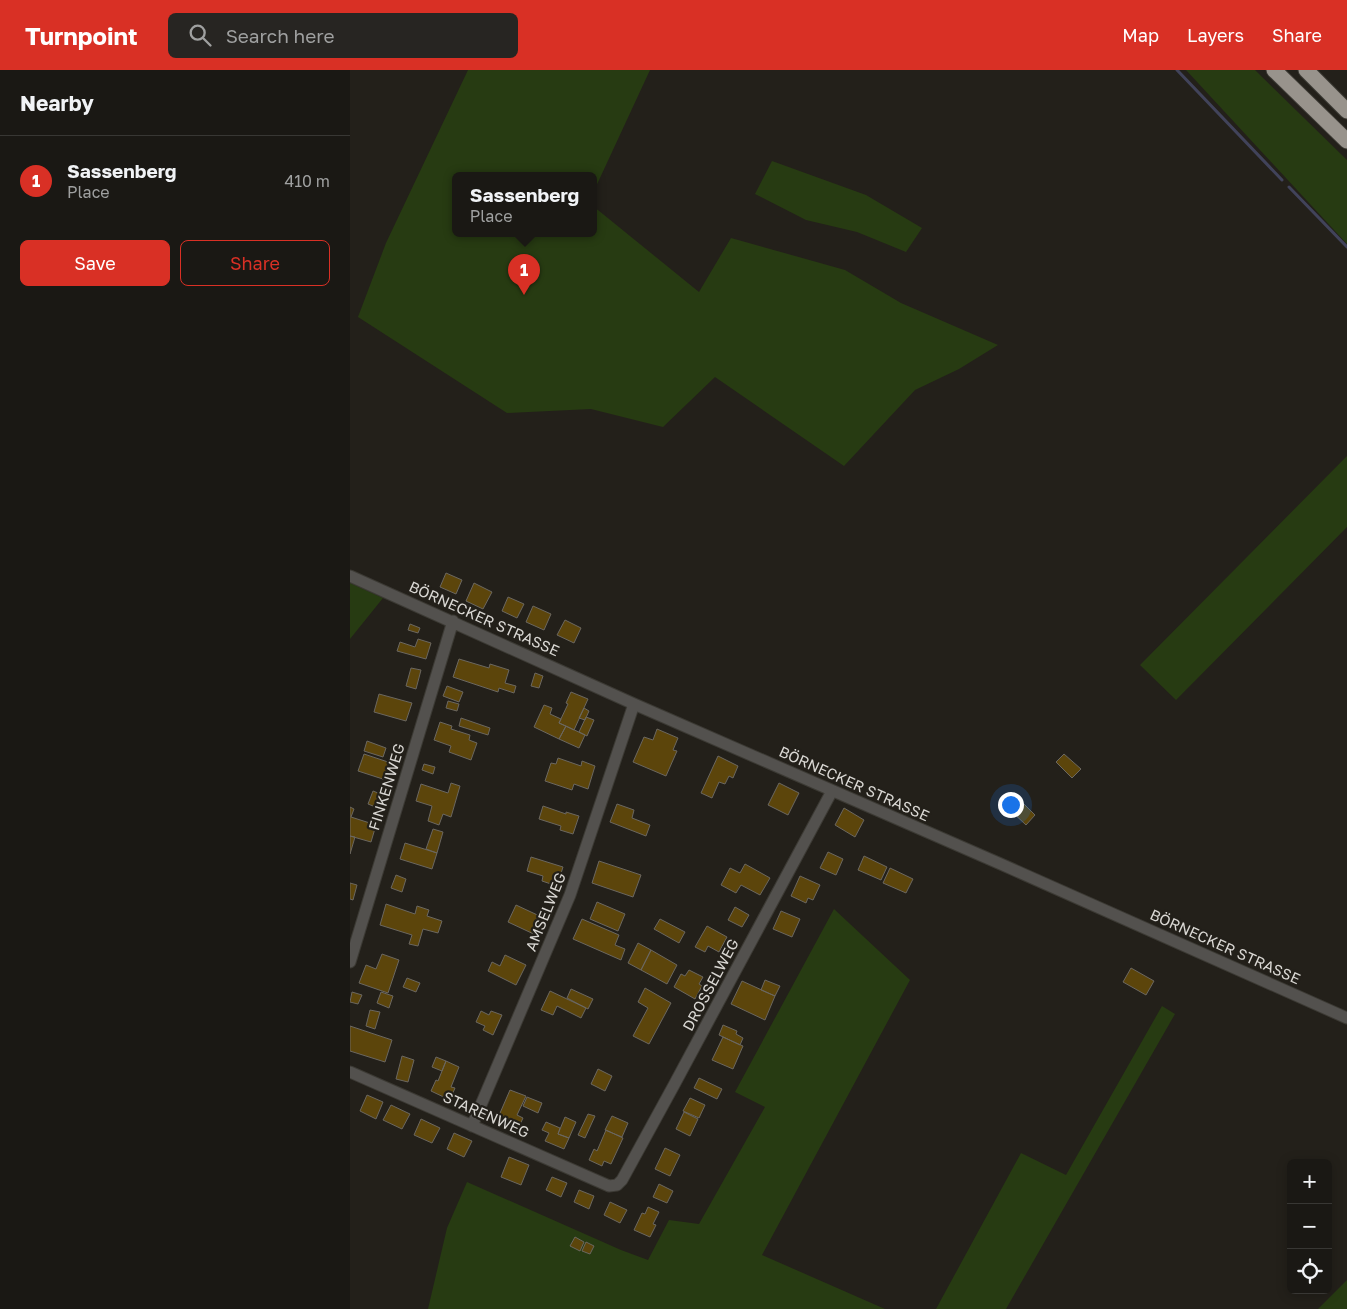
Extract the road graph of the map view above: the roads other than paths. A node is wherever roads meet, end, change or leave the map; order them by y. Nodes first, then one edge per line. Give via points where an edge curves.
1 (1274, 70) edge
2 (1306, 70) edge
3 (1347, 110) edge
4 (1347, 141) edge
5 (350, 576) edge
6 (453, 621) junction
7 (634, 704) junction
8 (832, 791) junction
9 (350, 962) edge
10 (1347, 1018) edge
11 (350, 1072) edge
12 (472, 1126) junction
13 (609, 1186) joint

1 - 4 highway
2 - 3 highway
5 - 6 street, BÖRNECKER STRASSE
6 - 7 street, BÖRNECKER STRASSE
6 - 9 street, FINKENWEG
7 - 8 street, BÖRNECKER STRASSE
7 - 12 street, AMSELWEG via 570,896
8 - 10 street, BÖRNECKER STRASSE
8 - 13 street, DROSSELWEG via 622,1180
11 - 12 street, STARENWEG
12 - 13 street, STARENWEG

